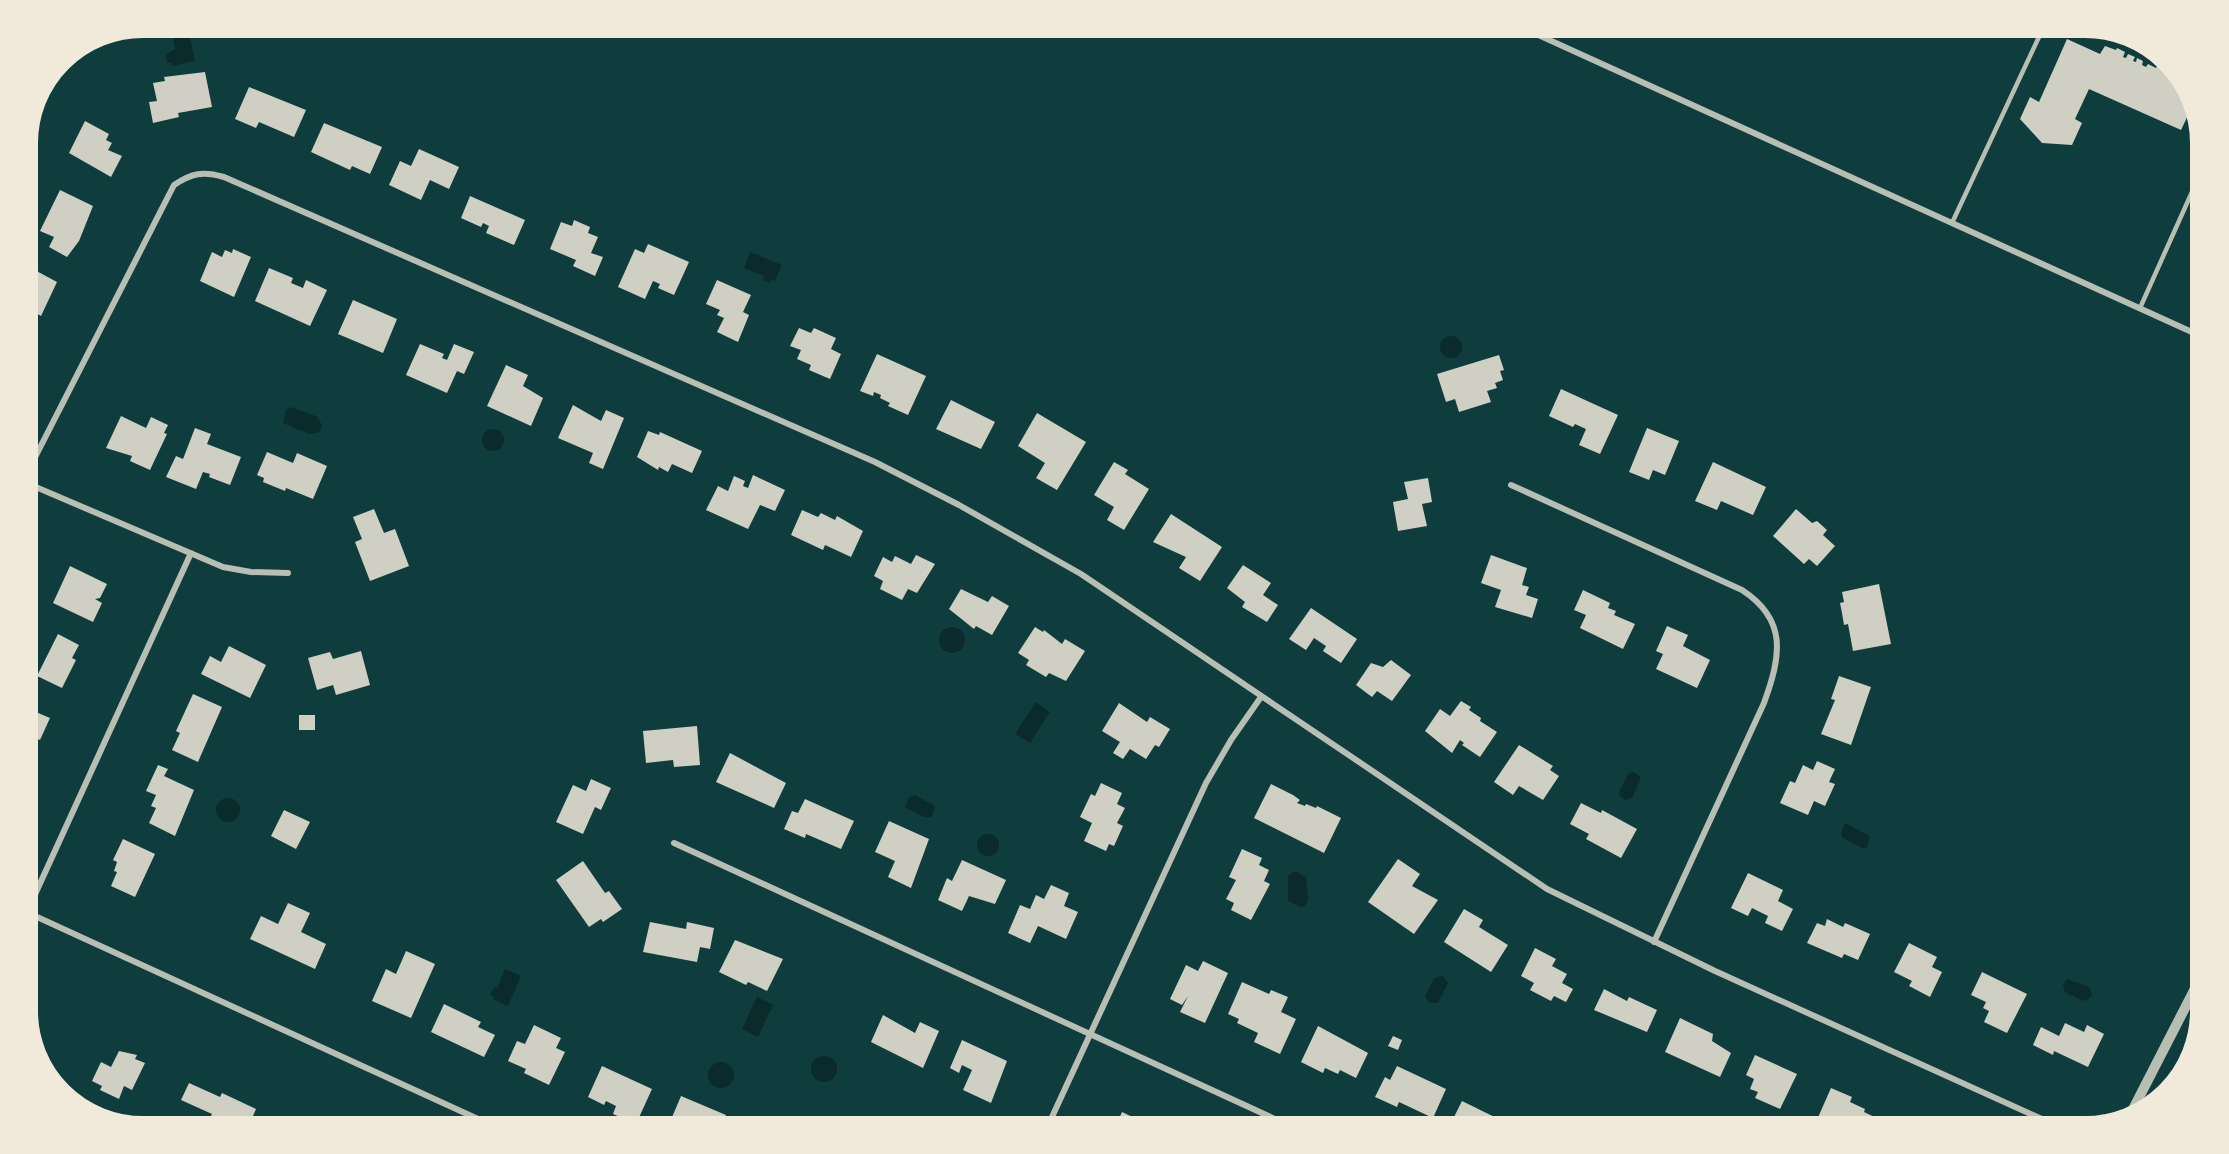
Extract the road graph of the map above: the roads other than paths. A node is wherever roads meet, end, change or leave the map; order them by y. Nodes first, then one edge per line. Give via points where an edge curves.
1 (1537, 34) edge
2 (2040, 34) edge
3 (2194, 187) edge
4 (1952, 223) junction
5 (2140, 308) junction
6 (2194, 333) edge
7 (35, 459) edge
8 (1511, 484) dead end
9 (35, 486) edge
10 (191, 553) junction
11 (288, 573) dead end
12 (1261, 697) junction
13 (674, 843) dead end
14 (35, 891) edge
15 (35, 915) edge
16 (1654, 942) junction
17 (2194, 990) edge
18 (1090, 1033) junction
19 (2134, 1108) edge
20 (480, 1120) edge
21 (1051, 1120) edge
22 (1277, 1120) edge
23 (2044, 1120) edge

1 - 4 street
2 - 4 lane
3 - 5 lane
4 - 5 street
5 - 6 street
7 - 12 street via 174,185 189,175 207,172 920,484 1082,574
8 - 16 street via 1742,590 1768,612 1774,627 1778,664 1764,703
9 - 10 street
10 - 11 street via 223,567
10 - 14 street
12 - 16 street via 1518,871
12 - 18 street via 1206,783
13 - 18 street
15 - 20 street
16 - 23 street
17 - 19 street
18 - 21 street
18 - 22 street

